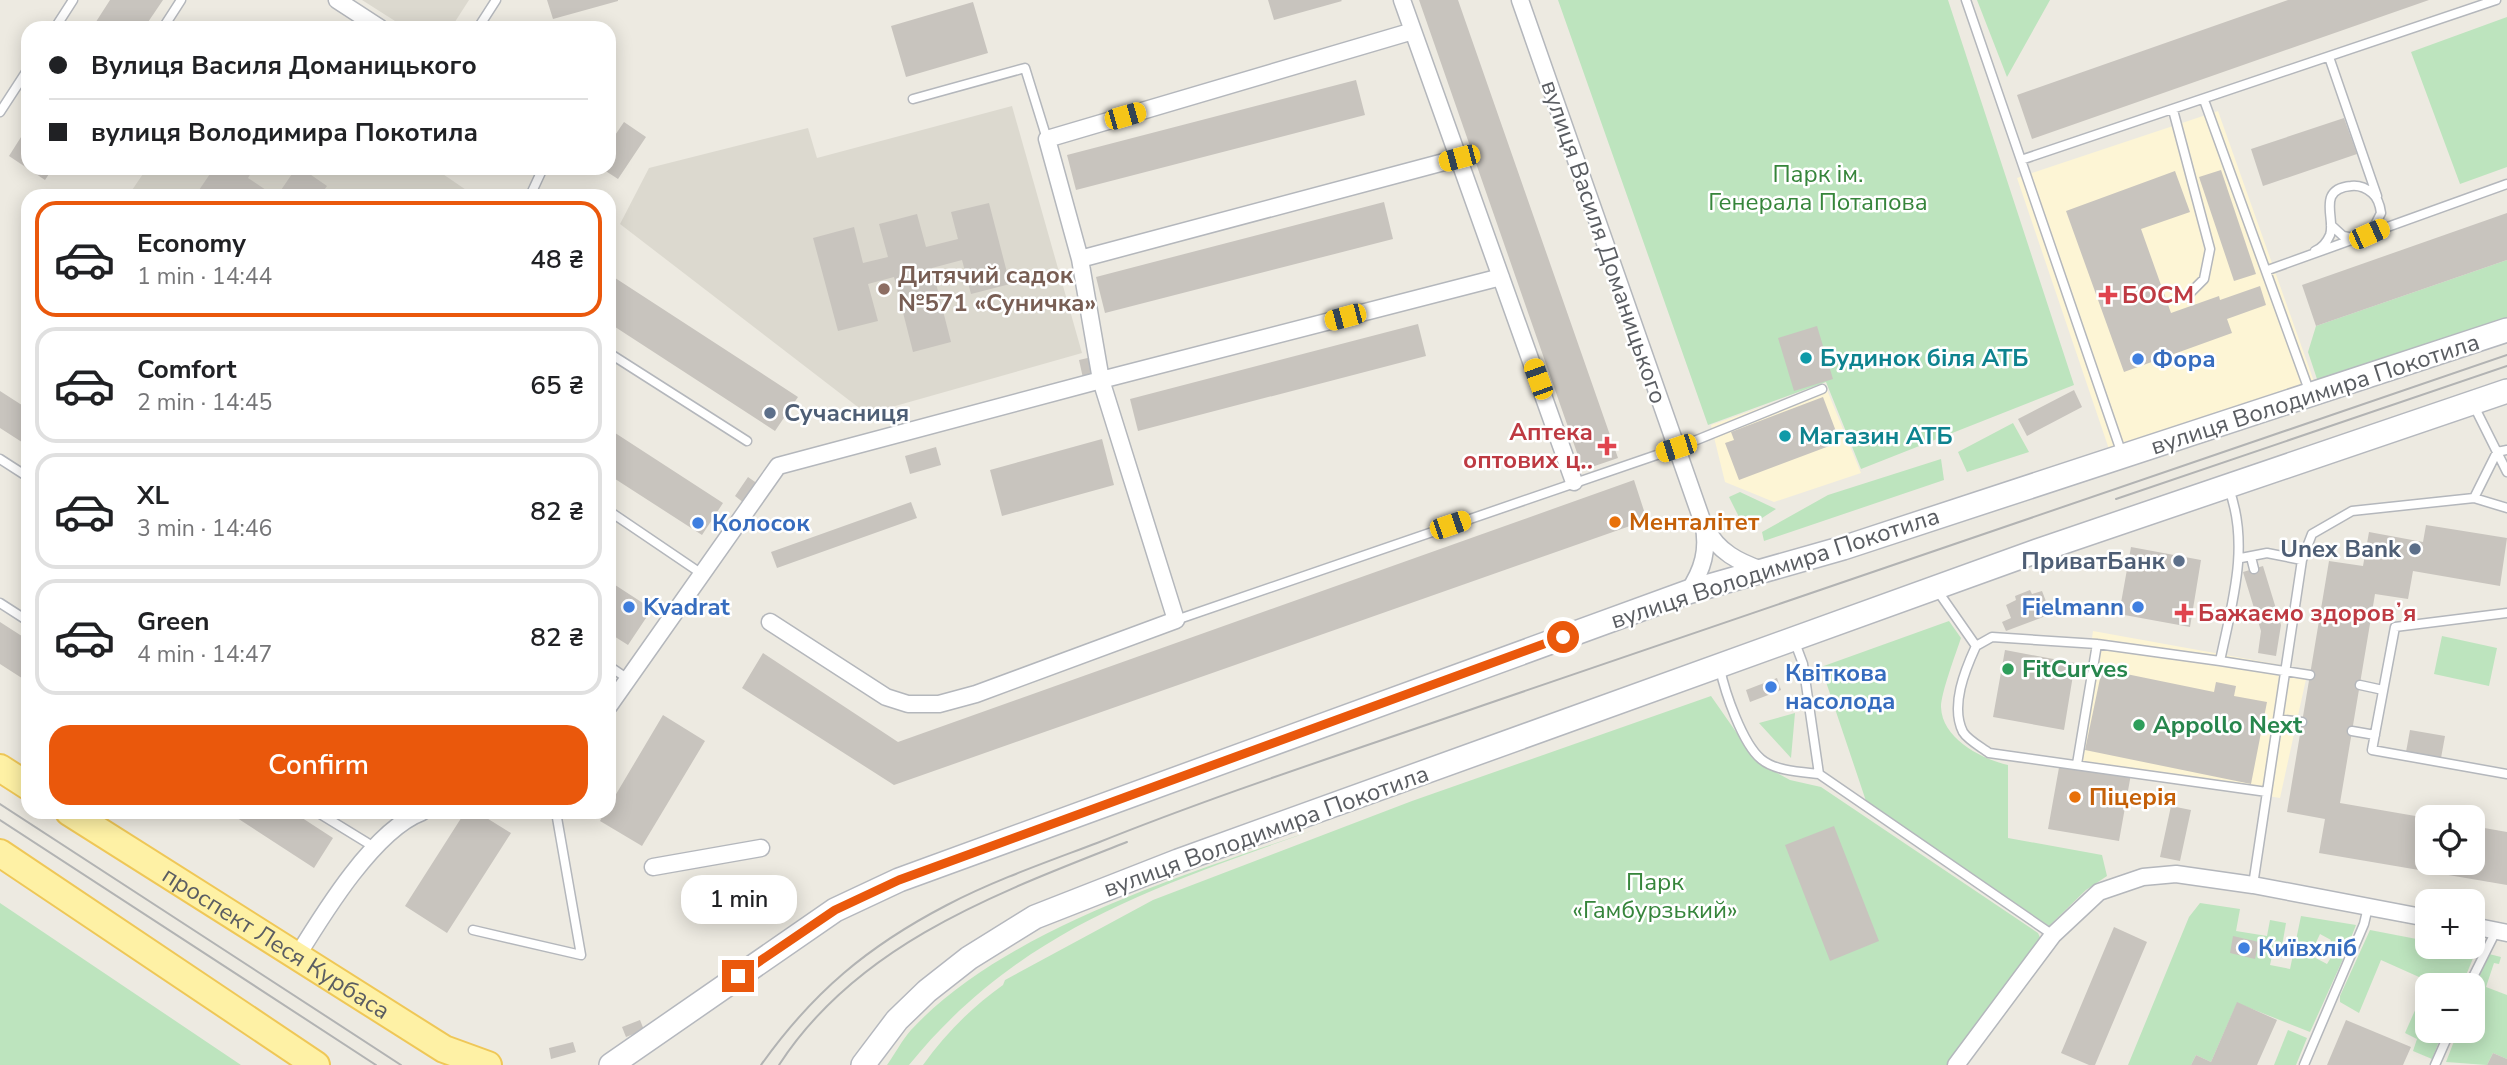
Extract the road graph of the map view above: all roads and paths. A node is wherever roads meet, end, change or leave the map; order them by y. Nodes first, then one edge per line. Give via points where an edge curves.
1 (73, 0) edge
2 (180, 0) edge
3 (337, 0) edge
4 (496, 0) edge
5 (1402, 0) edge
6 (1520, 0) edge
7 (1966, 0) edge
8 (2496, 0) edge
9 (60, 21) edge
10 (167, 21) edge
11 (369, 21) edge
12 (482, 21) edge
13 (1413, 31) junction
14 (2329, 57) junction
15 (21, 80) edge
16 (912, 99) dead end
17 (2204, 100) junction
18 (2173, 110) junction
19 (0, 112) edge
20 (1047, 139) junction
21 (1459, 158) junction
22 (2021, 160) junction
23 (2507, 184) edge
24 (2379, 204) junction
25 (2331, 225) junction
26 (2386, 226) junction
27 (2365, 236) junction
28 (2303, 258) junction
29 (1080, 259) junction
30 (2268, 270) junction
31 (1501, 277) junction
32 (2190, 293) dead end
33 (2507, 330) edge
34 (616, 357) edge
35 (1101, 380) junction
36 (1822, 389) dead end
37 (2507, 391) edge
38 (2311, 395) junction
39 (2472, 401) junction
40 (747, 441) dead end
41 (1676, 448) junction
42 (2507, 450) edge
43 (2497, 452) junction
44 (2123, 457) junction
45 (0, 459) edge
46 (21, 472) edge
47 (2507, 472) edge
48 (1574, 482) junction
49 (2227, 484) junction
50 (2474, 498) junction
51 (2507, 508) edge
52 (616, 516) edge
53 (1703, 523) junction
54 (2251, 557) junction
55 (2241, 558) junction
56 (2302, 560) junction
57 (2255, 569) dead end
58 (1762, 570) junction
59 (702, 574) junction
60 (1935, 588) junction
61 (1688, 592) junction
62 (0, 603) edge
63 (2507, 613) edge
64 (21, 616) edge
65 (1176, 620) junction
66 (770, 622) dead end
67 (1794, 640) junction
68 (2097, 644) junction
69 (1976, 646) junction
70 (2220, 661) junction
71 (1720, 667) junction
72 (616, 671) edge
73 (2286, 671) junction
74 (2310, 675) dead end
75 (628, 679) junction
76 (2360, 685) dead end
77 (2384, 690) junction
78 (616, 696) edge
79 (2278, 719) junction
80 (2302, 722) dead end
81 (2352, 731) dead end
82 (2375, 735) junction
83 (2077, 764) junction
84 (0, 768) edge
85 (1819, 774) junction
86 (2507, 774) edge
87 (21, 782) edge
88 (2267, 793) junction
89 (80, 819) edge
90 (328, 819) edge
91 (410, 819) edge
92 (557, 819) edge
93 (374, 847) junction
94 (761, 848) dead end
95 (0, 853) edge
96 (653, 867) dead end
97 (2253, 885) junction
98 (2368, 906) junction
99 (2415, 916) edge
100 (473, 930) dead end
101 (2501, 932) edge
102 (2053, 935) junction
103 (296, 958) junction
104 (2476, 973) edge
105 (2445, 1043) edge
106 (316, 1065) edge
107 (488, 1065) edge
108 (611, 1065) edge
109 (863, 1065) edge
110 (1956, 1065) edge
111 (2304, 1065) edge
112 (2435, 1065) edge

1 - 9 lane
2 - 10 lane
3 - 11 street
4 - 12 lane
5 - 13 street
6 - 41 street, вулиця Василя Доманицького
7 - 22 lane
8 - 14 lane
13 - 20 street
13 - 21 street
14 - 17 lane
14 - 24 lane
15 - 19 lane
16 - 20 lane via 1025,68
17 - 18 lane
17 - 30 lane
18 - 22 lane
18 - 32 lane via 2210,249 2204,279
20 - 29 street
21 - 29 street
21 - 31 street
22 - 44 lane
23 - 26 lane
24 - 25 lane via 2376,196 2361,186 2344,187 2328,207
24 - 26 lane
24 - 27 lane via 2379,221
25 - 27 lane via 2343,236
25 - 28 lane via 2326,243
26 - 27 lane
27 - 28 lane
28 - 30 lane
29 - 35 street
30 - 38 lane
31 - 35 street
31 - 48 street
33 - 38 street, вулиця Володимира Покотила
34 - 40 lane
35 - 59 street via 778,466
35 - 65 street
36 - 41 lane
37 - 39 street, вулиця Володимира Покотила
38 - 44 street, вулиця Володимира Покотила
39 - 43 lane
39 - 49 street, вулиця Володимира Покотила
41 - 48 lane
41 - 53 street, вулиця Василя Доманицького
42 - 43 lane
43 - 47 lane
43 - 50 lane
44 - 58 street, вулиця Володимира Покотила
45 - 46 lane
48 - 65 lane
49 - 55 lane via 2236,508
49 - 60 street, вулиця Володимира Покотила
50 - 51 lane
50 - 56 lane via 2352,511 2312,534
52 - 59 lane
53 - 58 street, вулиця Василя Доманицького via 1720,548
53 - 61 street, вулиця Василя Доманицького via 1703,564
54 - 55 lane
54 - 56 lane via 2267,553
54 - 57 lane
55 - 70 lane
56 - 73 lane
58 - 61 street, вулиця Володимира Покотила
59 - 75 street
60 - 67 street, вулиця Володимира Покотила
60 - 69 lane
61 - 108 street, вулиця Володимира Покотила via 899,880 835,910
62 - 64 lane
63 - 77 lane via 2395,627
65 - 66 street via 939,704 908,704 886,697
67 - 71 street, вулиця Володимира Покотила
67 - 85 lane
68 - 69 lane via 1992,637
68 - 70 lane
68 - 83 lane
69 - 83 lane via 1956,712 1964,734 1989,753
70 - 73 lane
71 - 85 lane via 1726,693 1761,759 1786,770
71 - 109 street, вулиця Володимира Покотила via 1178,861 1035,917 927,990 876,1044
72 - 75 lane
73 - 74 lane
73 - 79 lane
75 - 78 street
76 - 77 lane
77 - 82 lane
79 - 80 lane
79 - 88 lane
81 - 82 lane
82 - 86 lane via 2372,750
83 - 88 lane
84 - 87 main road
85 - 102 lane
88 - 97 lane
89 - 103 main road, проспект Леся Курбаса
90 - 93 lane
91 - 93 street
92 - 100 lane via 581,955
93 - 103 street
94 - 96 street
95 - 106 main road
97 - 98 street
97 - 102 street via 2176,874 2143,877 2099,892
98 - 99 street
98 - 111 lane
101 - 104 lane
102 - 110 street
103 - 107 main road, проспект Леся Курбаса via 443,1049
105 - 112 lane

